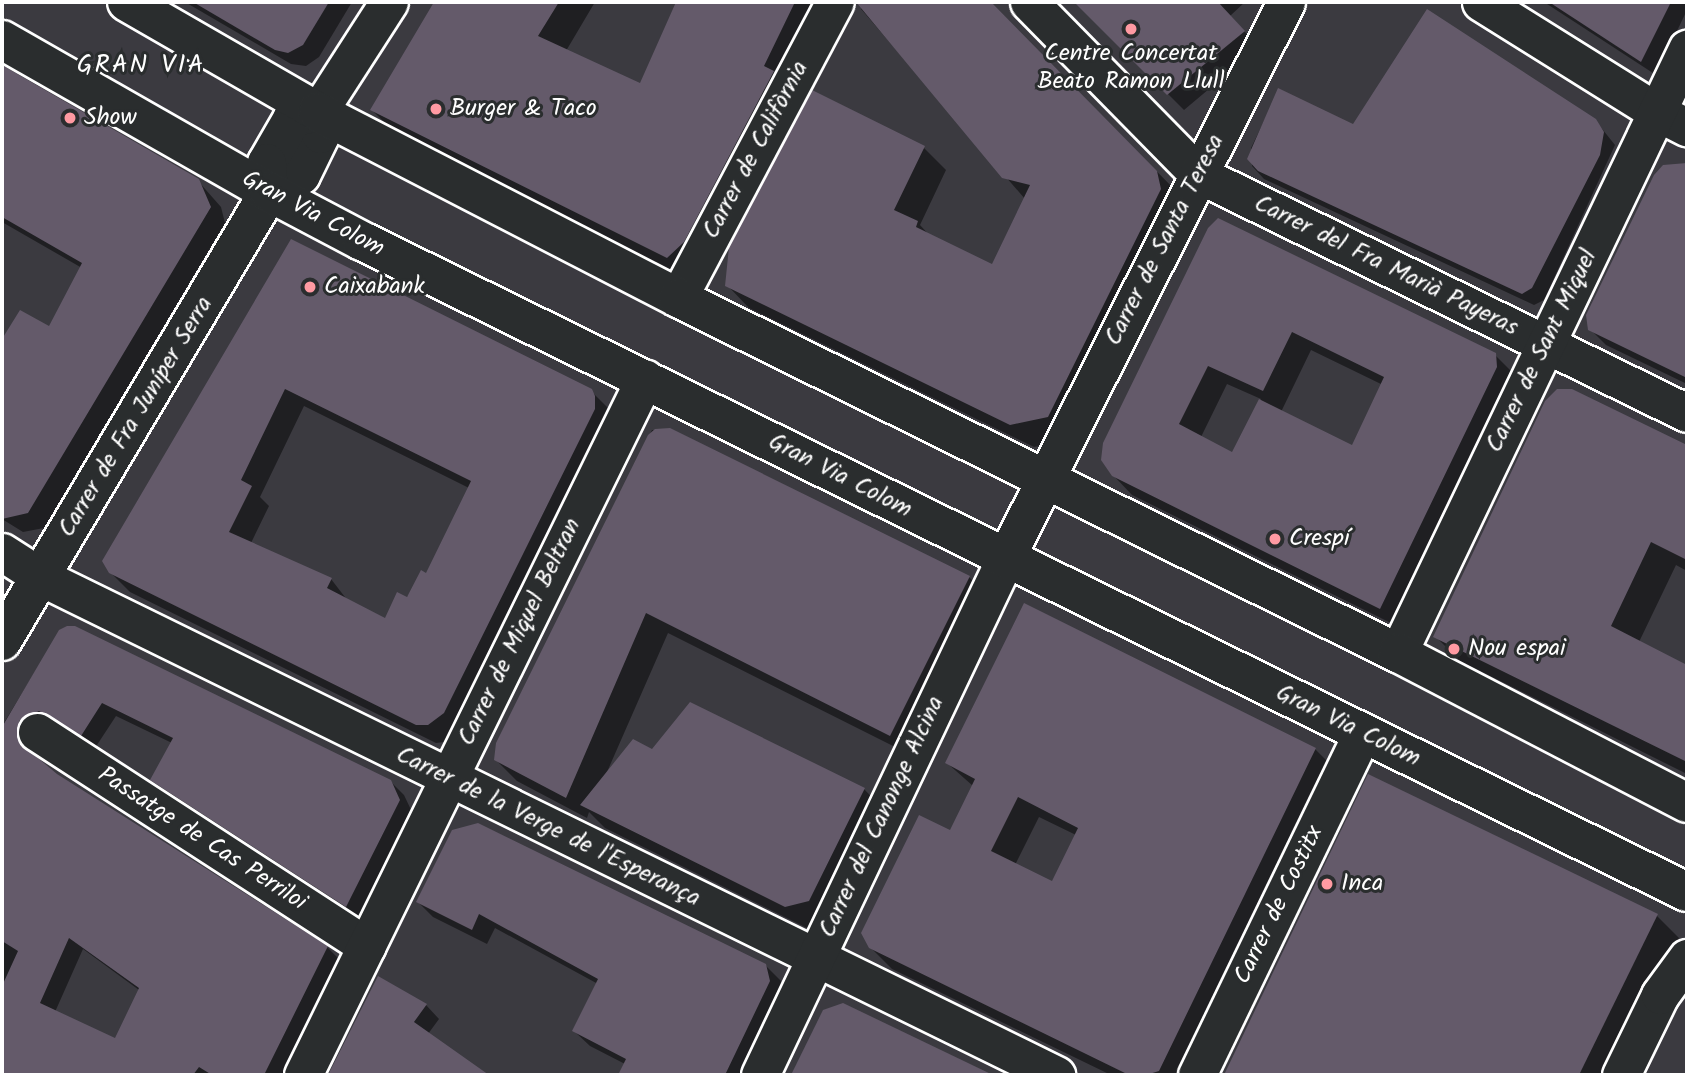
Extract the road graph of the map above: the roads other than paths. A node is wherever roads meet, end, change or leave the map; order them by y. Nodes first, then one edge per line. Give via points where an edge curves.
1 (127, 2) edge
2 (389, 2) edge
3 (835, 2) edge
4 (1028, 2) edge
5 (1286, 2) edge
6 (1481, 2) edge
7 (2, 40) edge
8 (1687, 48) edge
9 (318, 113) junction
10 (1672, 120) edge
11 (1198, 174) junction
12 (269, 192) junction
13 (678, 298) junction
14 (1546, 344) junction
15 (645, 378) junction
16 (1687, 413) edge
17 (1046, 479) junction
18 (2, 552) edge
19 (1005, 559) junction
20 (41, 577) junction
21 (2, 641) edge
22 (1398, 653) junction
23 (37, 733) dead end
24 (1362, 734) junction
25 (449, 777) junction
26 (1687, 803) edge
27 (1687, 892) edge
28 (367, 946) junction
29 (815, 958) junction
30 (1687, 958) edge
31 (303, 1075) edge
32 (760, 1075) edge
33 (1056, 1075) edge
34 (1196, 1075) edge
35 (1621, 1075) edge

1 - 9 main road
2 - 9 street
3 - 13 street, Carrer de Califòrnia
4 - 11 street, Carrer del Fra Marià Payeras
5 - 11 street, Carrer de Santa Teresa
6 - 10 street
7 - 12 main road, Gran Via Colom
8 - 10 street, Carrer de Sant Miquel
9 - 12 main road, Carrer de Fra Juníper Serra via 293,118 267,163
9 - 13 main road
10 - 14 street, Carrer de Sant Miquel
11 - 14 street, Carrer del Fra Marià Payeras
11 - 17 street, Carrer de Santa Teresa
12 - 15 main road, Gran Via Colom
12 - 20 main road, Carrer de Fra Juníper Serra
13 - 17 main road
14 - 16 street, Carrer del Fra Marià Payeras
14 - 22 street, Carrer de Sant Miquel
15 - 19 main road, Gran Via Colom
15 - 25 street, Carrer de Miquel Beltran
17 - 19 street, Carrer de Santa Teresa
17 - 22 main road
18 - 20 street, Carrer de la Verge de l'Esperança
19 - 24 main road, Gran Via Colom
19 - 29 street, Carrer del Canonge Alcina
20 - 21 main road, Carrer de Fra Juníper Serra
20 - 25 street, Carrer de la Verge de l'Esperança
22 - 26 main road
23 - 28 street, Passatge de Cas Perriloi
24 - 27 main road, Gran Via Colom via 1628,859
24 - 34 street, Carrer de Costitx
25 - 28 street, Carrer de Miquel Beltran
25 - 29 street, Carrer de la Verge de l'Esperança
28 - 31 street, Carrer de Miquel Beltran
29 - 32 street, Carrer del Canonge Alcina
29 - 33 street, Carrer de la Verge de l'Esperança
30 - 35 street via 1660,995

